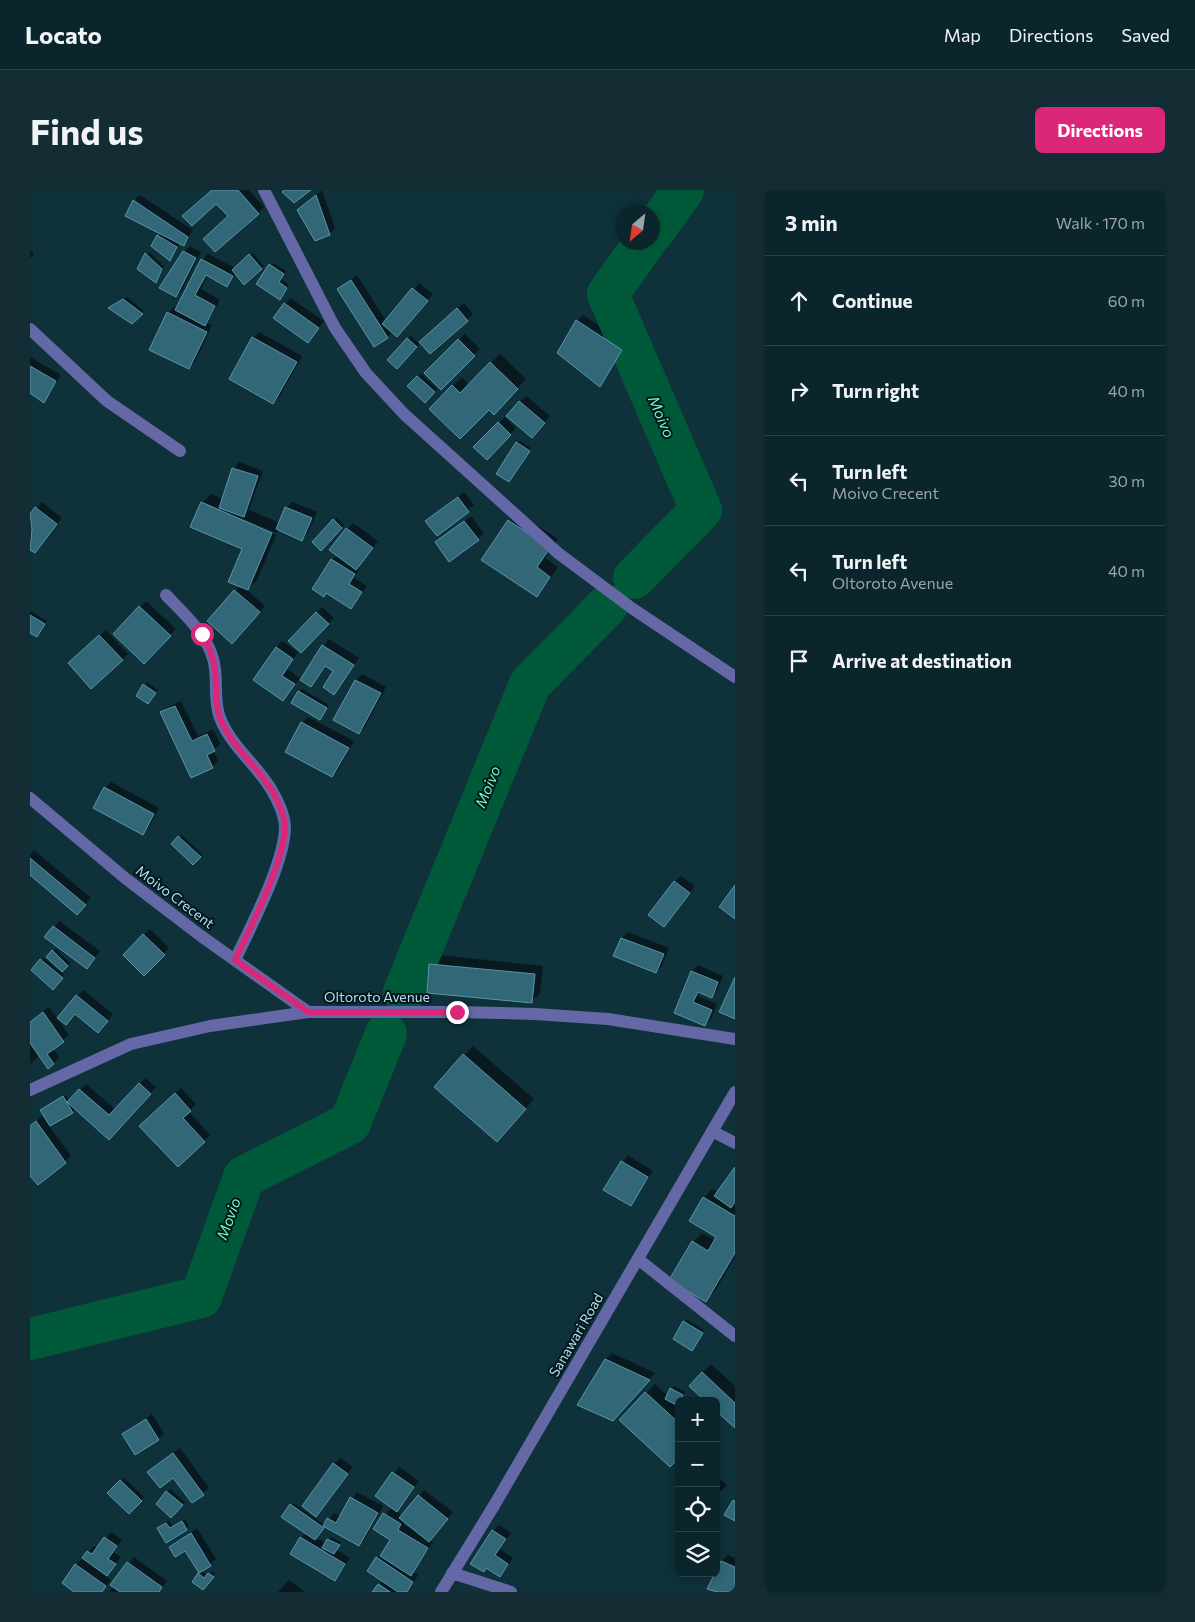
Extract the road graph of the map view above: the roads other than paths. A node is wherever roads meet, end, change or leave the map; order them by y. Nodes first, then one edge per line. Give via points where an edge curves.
1 (264, 190) edge
2 (30, 329) edge
3 (180, 451) dead end
4 (166, 595) dead end
5 (735, 677) edge
6 (30, 798) edge
7 (235, 960) junction
8 (308, 1012) junction
9 (735, 1039) edge
10 (30, 1090) edge
11 (735, 1092) edge
12 (712, 1131) junction
13 (735, 1143) edge
14 (638, 1259) junction
15 (735, 1336) edge
16 (452, 1573) junction
17 (441, 1592) edge
18 (512, 1592) edge

1 - 5 street via 335,328 366,373 404,414 558,553 633,609
2 - 3 street via 107,401
4 - 7 street via 202,634 215,667 216,706 220,718 230,737 271,789 285,827 282,846 262,903
6 - 7 street, Moivo Crecent via 125,878
7 - 8 street, Moivo Crecent
8 - 9 street, Oltoroto Avenue via 535,1014 608,1019
8 - 10 street, Oltoroto Avenue via 210,1026 131,1044
11 - 12 street, Sanawari Road
12 - 13 street
12 - 14 street, Sanawari Road
14 - 15 street
14 - 16 street, Sanawari Road
16 - 17 street, Sanawari Road
16 - 18 street

